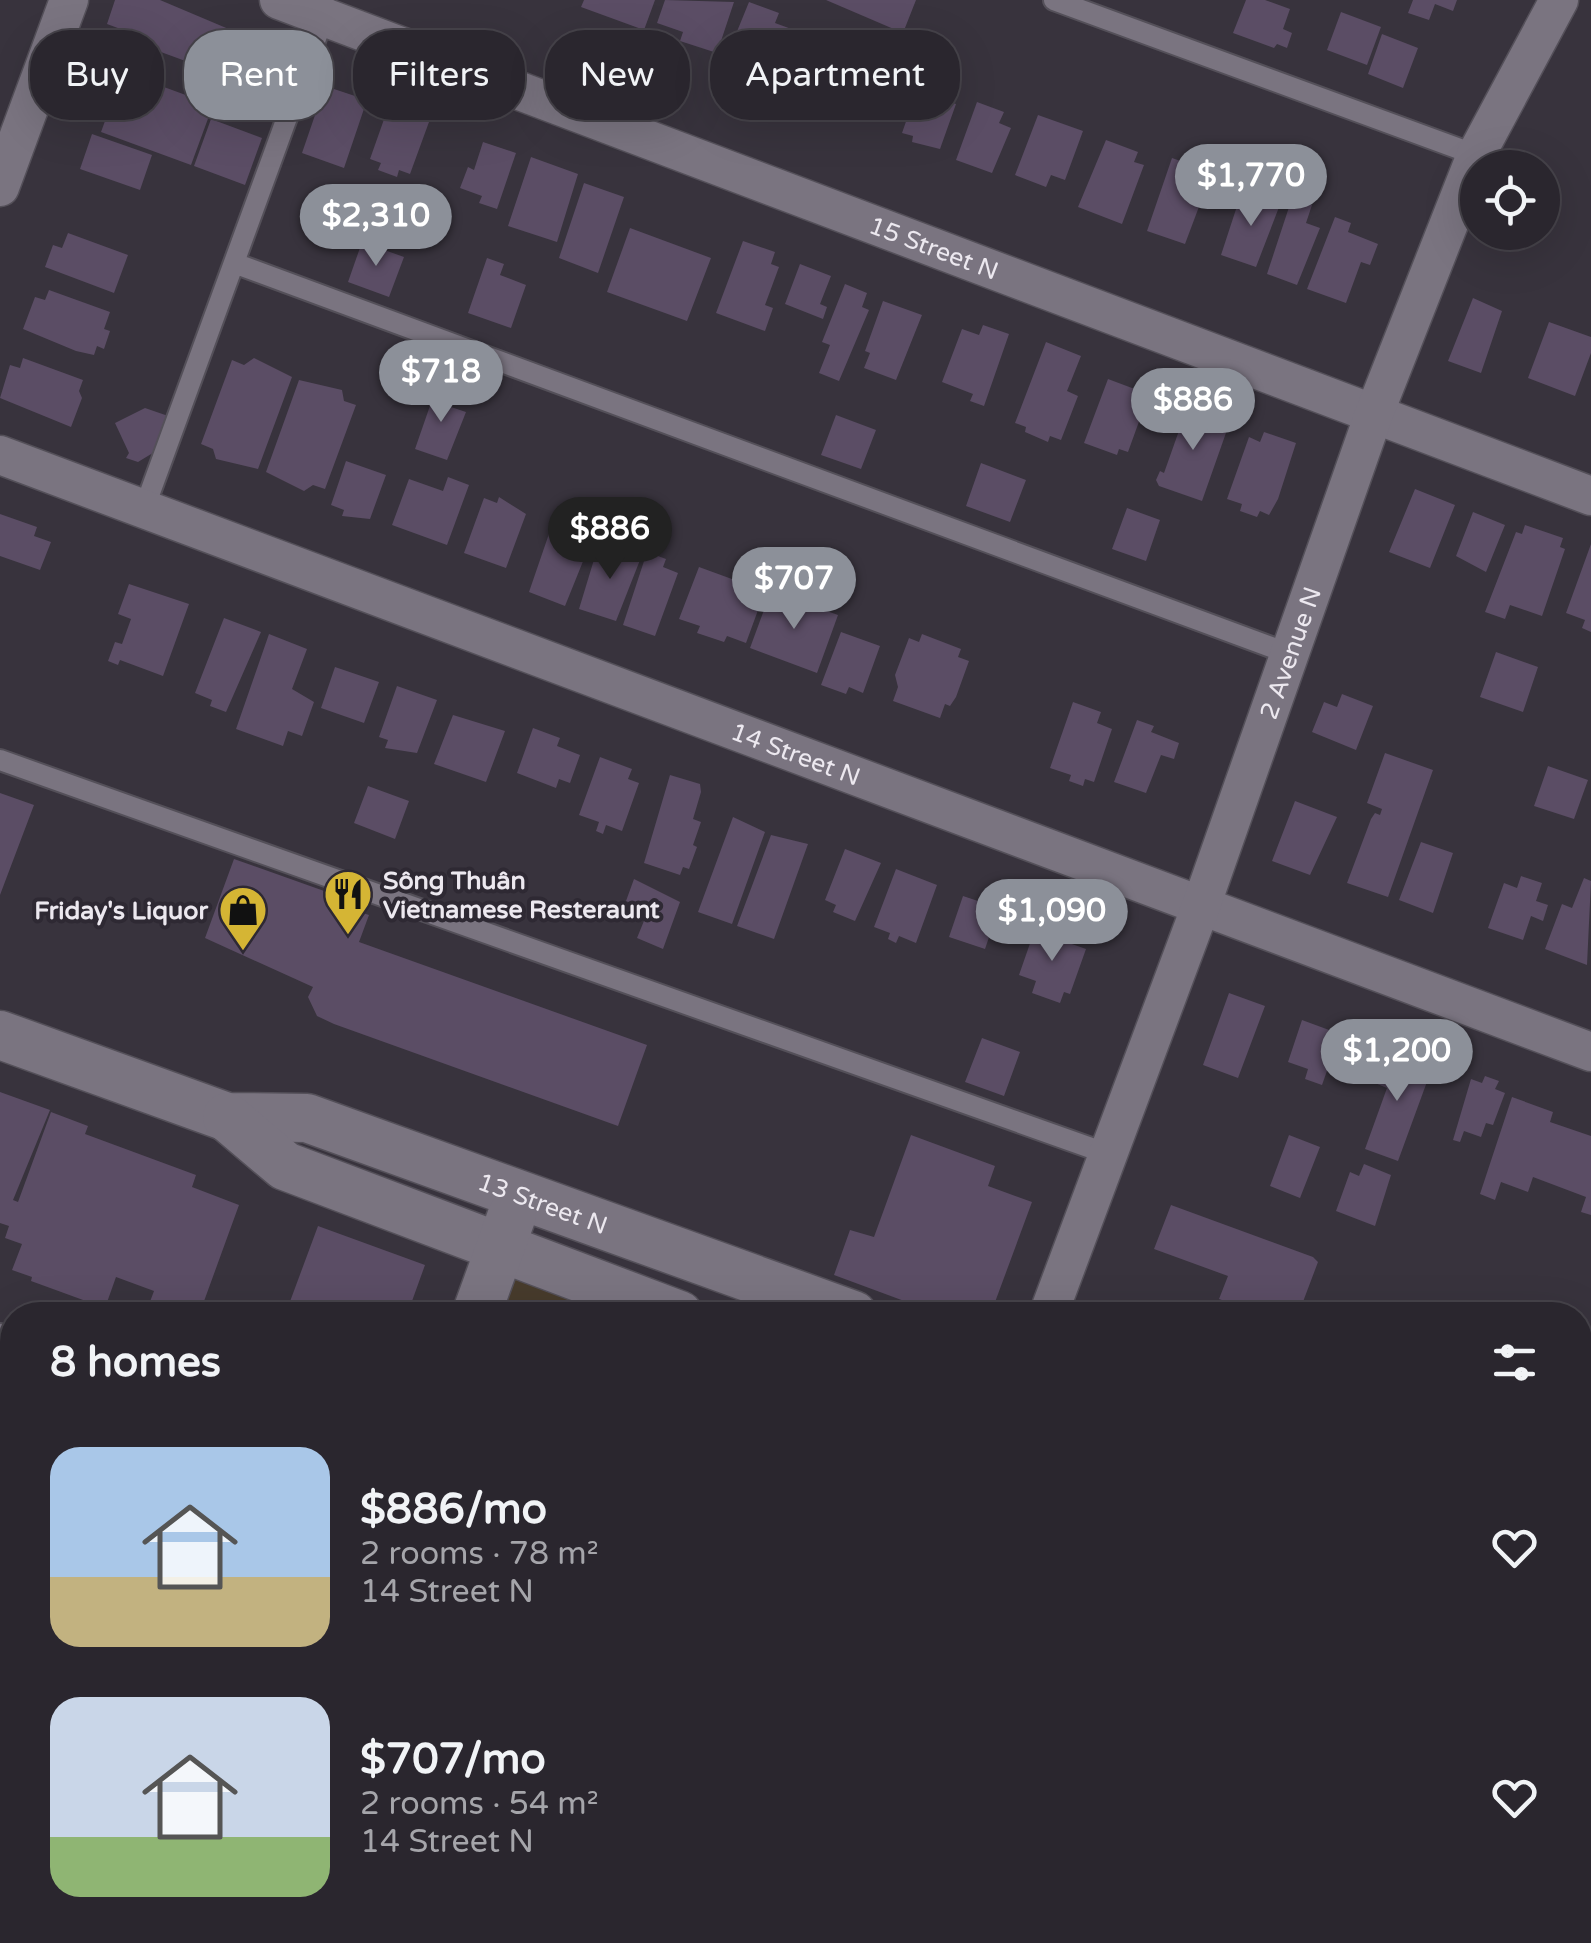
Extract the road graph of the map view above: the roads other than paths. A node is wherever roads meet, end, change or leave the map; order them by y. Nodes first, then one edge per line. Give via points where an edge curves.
1 (68, 0) edge
2 (279, 0) edge
3 (1054, 0) edge
4 (1559, 0) edge
5 (327, 8) edge
6 (1462, 150) edge
7 (1479, 150) edge
8 (0, 187) edge
9 (1460, 196) edge
10 (234, 262) junction
11 (1374, 414) junction
12 (0, 455) edge
13 (1591, 496) edge
14 (144, 509) junction
15 (1290, 654) junction
16 (0, 760) edge
17 (1201, 906) junction
18 (0, 1034) edge
19 (1591, 1052) edge
20 (227, 1117) junction
21 (1108, 1154) junction
22 (520, 1194) junction
23 (500, 1246) junction
24 (481, 1302) edge
25 (645, 1302) edge
26 (816, 1302) edge
27 (1053, 1302) edge

1 - 8 street
2 - 5 street, 15 Street N
3 - 6 lane
4 - 7 street, 2 Avenue N
5 - 10 lane
5 - 11 street, 15 Street N
9 - 11 street, 2 Avenue N
10 - 14 lane
10 - 15 lane
11 - 13 street, 15 Street N
11 - 15 street, 2 Avenue N
12 - 14 street, 14 Street N
14 - 17 street, 14 Street N
15 - 17 street, 2 Avenue N
16 - 21 lane
17 - 19 street, 14 Street N
17 - 21 street, 2 Avenue N
18 - 20 street, 13 Street N
20 - 22 street, 13 Street N via 307,1118
20 - 23 street, 13 Street N via 285,1166
21 - 27 street, 2 Avenue N
22 - 23 street
22 - 26 street, 13 Street N
23 - 24 street
23 - 25 street, 13 Street N

